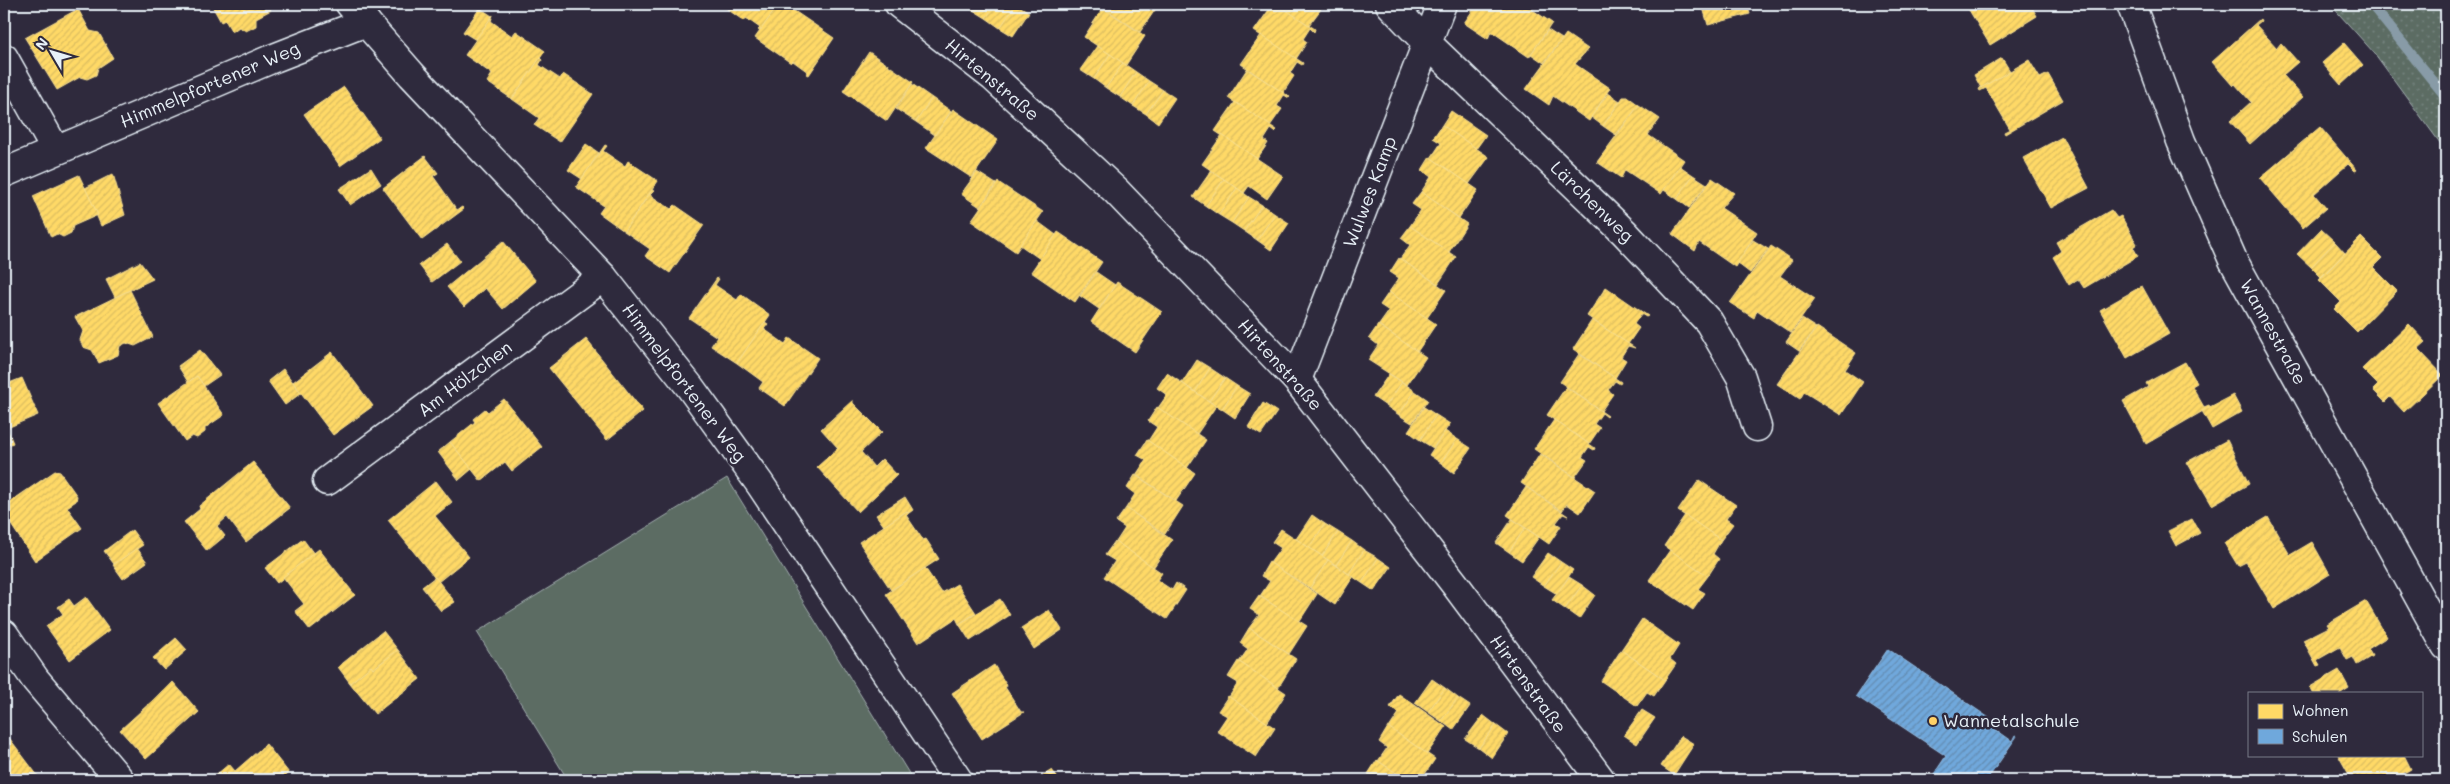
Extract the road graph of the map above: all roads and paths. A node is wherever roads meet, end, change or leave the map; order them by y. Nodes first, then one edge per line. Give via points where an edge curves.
1 (899, 4) edge
2 (1390, 4) edge
3 (1442, 4) edge
4 (2131, 4) edge
5 (358, 13) edge
6 (1427, 43) junction
7 (4, 58) edge
8 (55, 150) junction
9 (6, 172) edge
10 (603, 277) junction
11 (1297, 380) junction
12 (1756, 427) dead end
13 (327, 481) dead end
14 (4, 634) edge
15 (2446, 646) edge
16 (120, 780) edge
17 (958, 780) edge
18 (1601, 780) edge

1 - 11 street, Hirtenstraße via 993,77 1116,191
2 - 6 street, Lärchenweg
3 - 6 street, Wulwes Kamp
4 - 15 street, Wannestraße via 2181,141 2233,260
5 - 8 street, Himmelpfortener Weg via 269,60
5 - 10 street, Himmelpfortener Weg via 412,75
6 - 11 street, Wulwes Kamp
6 - 12 street, Lärchenweg via 1624,232 1709,322 1741,377
7 - 8 street
8 - 9 street, Himmelpfortener Weg
10 - 13 street, Am Hölzchen
10 - 17 street, Himmelpfortener Weg via 690,387 760,484
11 - 18 street, Hirtenstraße
14 - 16 street via 35,679

